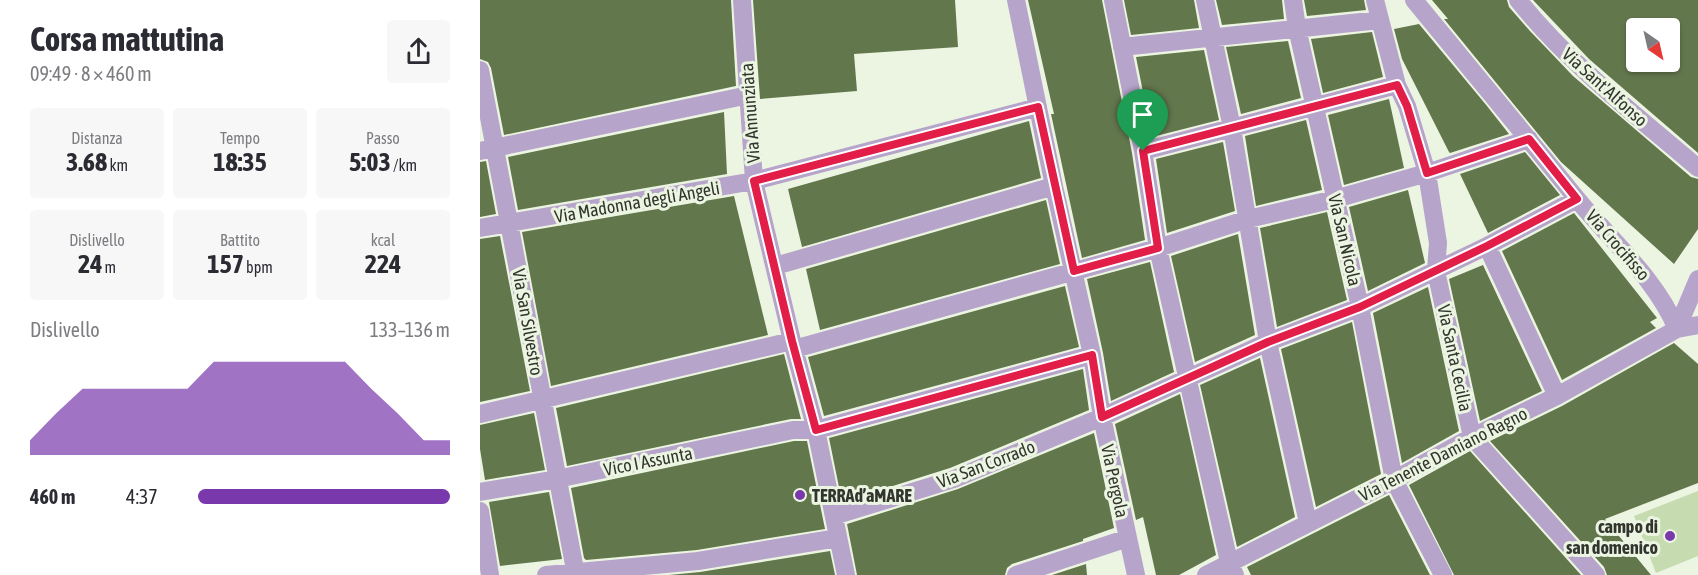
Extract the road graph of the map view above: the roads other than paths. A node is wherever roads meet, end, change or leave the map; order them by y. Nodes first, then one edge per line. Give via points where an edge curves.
1 (742, 0) edge
2 (1016, 0) edge
3 (1113, 0) edge
4 (1205, 0) edge
5 (1293, 0) edge
6 (1375, 0) edge
7 (1414, 0) edge
8 (1518, 0) edge
9 (1380, 20) junction
10 (1297, 28) junction
11 (1213, 37) junction
12 (1122, 47) junction
13 (480, 70) edge
14 (1397, 85) junction
15 (748, 95) junction
16 (1038, 107) junction
17 (1315, 107) junction
18 (1232, 128) junction
19 (1529, 139) junction
20 (488, 149) edge
21 (1143, 151) junction
22 (1698, 168) edge
23 (1427, 173) junction
24 (754, 181) junction
25 (1054, 186) junction
26 (1335, 199) junction
27 (1577, 199) junction
28 (1248, 219) junction
29 (510, 224) junction
30 (480, 228) edge
31 (1487, 246) junction
32 (1158, 248) junction
33 (775, 266) junction
34 (1074, 271) junction
35 (1436, 271) junction
36 (1698, 279) edge
37 (1360, 307) junction
38 (1698, 325) edge
39 (1677, 329) junction
40 (1268, 342) junction
41 (793, 345) junction
42 (1092, 355) junction
43 (1188, 378) junction
44 (1557, 396) junction
45 (542, 400) junction
46 (480, 414) edge
47 (1102, 417) junction
48 (816, 430) junction
49 (1472, 437) junction
50 (557, 479) junction
51 (1394, 480) junction
52 (480, 492) edge
53 (480, 511) edge
54 (834, 516) junction
55 (1308, 524) junction
56 (838, 538) junction
57 (1128, 538) junction
58 (1232, 569) edge
59 (575, 573) edge
60 (490, 575) edge
61 (546, 575) edge
62 (846, 575) edge
63 (1016, 575) edge
64 (1136, 575) edge
65 (1206, 575) edge
66 (1443, 575) edge
67 (1596, 575) edge

1 - 15 street, Via Annunziata
2 - 16 street, Via Pergola
3 - 12 street
4 - 11 street
5 - 10 street, Via San Nicola
6 - 9 street, Via Santa Cecilia
7 - 19 street, Via Crocifisso
8 - 22 street, Via Sant'Alfonso via 1542,29 1598,82
9 - 10 street
9 - 14 street, Via Santa Cecilia
10 - 11 street
10 - 17 street, Via San Nicola
11 - 12 street
11 - 18 street
12 - 21 street
13 - 20 street, Via San Silvestro
14 - 17 street
14 - 23 street, Via Santa Cecilia
15 - 20 street
15 - 24 street, Via Annunziata
16 - 24 street, Via Madonna degli Angeli
16 - 25 street, Via Pergola
17 - 18 street
17 - 26 street, Via San Nicola
18 - 21 street
18 - 28 street
19 - 23 street
19 - 27 street, Via Crocifisso
20 - 29 street, Via San Silvestro
21 - 32 street
23 - 26 street
23 - 35 street, Via Santa Cecilia via 1438,243
24 - 29 street, Via Madonna degli Angeli
24 - 33 street, Via Annunziata
25 - 33 street
25 - 34 street, Via Pergola
26 - 28 street
26 - 37 street, Via San Nicola
27 - 31 street, Via San Corrado
27 - 39 street, Via Crocifisso via 1649,281
28 - 32 street
28 - 40 street
29 - 30 street, Via Madonna degli Angeli
29 - 45 street, Via San Silvestro
31 - 35 street, Via San Corrado
31 - 44 street
32 - 34 street
32 - 43 street
33 - 41 street, Via Annunziata
34 - 41 street
34 - 42 street, Via Pergola
35 - 37 street, Via San Corrado
35 - 49 street, Via Santa Cecilia
36 - 39 street
37 - 40 street, Via San Corrado
37 - 51 street, Via San Nicola
38 - 39 street, Via Tenente Damiano Ragno
39 - 44 street, Via Tenente Damiano Ragno
40 - 43 street, Via San Corrado
40 - 55 street
41 - 45 street
41 - 48 street, Via Annunziata
42 - 47 street, Via Pergola
42 - 48 street, Vico I Assunta
43 - 47 street, Via San Corrado
43 - 58 street
44 - 49 street, Via Tenente Damiano Ragno
45 - 46 street
45 - 50 street, Via San Silvestro
47 - 54 street, Via San Corrado via 954,479
47 - 57 street, Via Pergola
48 - 50 street, Vico I Assunta via 793,430
48 - 54 street, Via Annunziata
49 - 51 street, Via Tenente Damiano Ragno
49 - 67 street
50 - 52 street, Vico I Assunta
50 - 59 street, Via San Silvestro
51 - 55 street, Via Tenente Damiano Ragno
51 - 66 street, Via San Nicola
53 - 60 street
54 - 56 street, Via Annunziata
55 - 58 street, Via Tenente Damiano Ragno
56 - 59 street via 698,561
56 - 62 street, Via Annunziata
57 - 63 street
57 - 64 street, Via Pergola
58 - 65 street, Via Tenente Damiano Ragno
59 - 61 street

